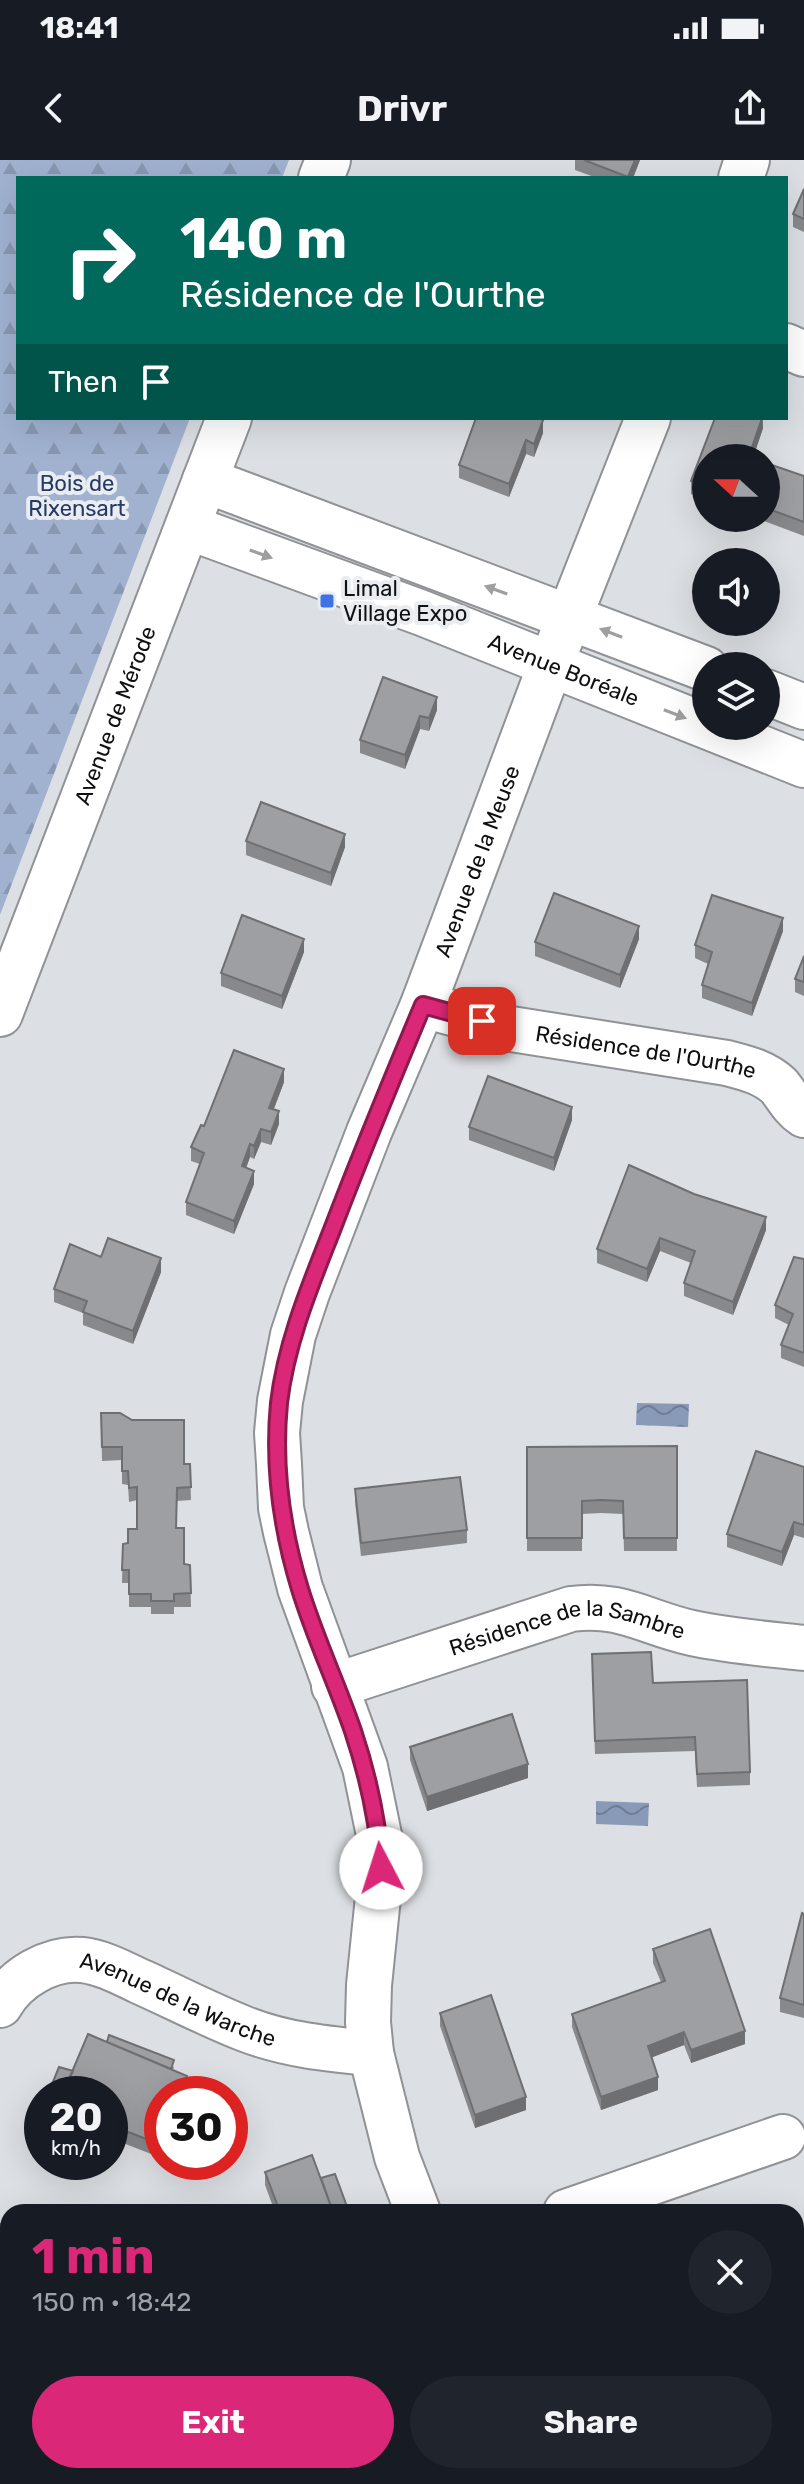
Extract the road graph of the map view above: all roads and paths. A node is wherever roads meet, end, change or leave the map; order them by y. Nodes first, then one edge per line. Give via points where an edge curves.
1 (228, 420) edge
2 (647, 420) edge
3 (205, 480) junction
4 (188, 527) junction
5 (569, 617) junction
6 (692, 664) edge
7 (550, 666) junction
8 (780, 698) edge
9 (804, 707) edge
10 (804, 765) edge
11 (423, 1005) junction
12 (0, 1014) edge
13 (804, 1115) edge
14 (804, 1648) edge
15 (334, 1686) junction
16 (0, 2005) edge
17 (371, 2053) junction
18 (783, 2137) dead end
19 (415, 2204) edge
20 (589, 2204) edge

1 - 3 street, Avenue de Mérode
2 - 5 street, Avenue de la Meuse
3 - 4 street, Avenue de Mérode
5 -> 3 street
4 -> 7 street, Avenue Boréale
4 - 12 street, Avenue de Mérode
6 -> 5 street
5 - 7 street, Avenue de la Meuse
7 -> 10 street, Avenue Boréale
7 - 11 street, Avenue de la Meuse
8 - 9 street
11 - 13 street, Résidence de l'Ourthe via 511,1029 752,1069 768,1077
11 - 15 street, Avenue de la Meuse via 307,1293 280,1401 281,1508 300,1588
14 - 15 street, Résidence de la Sambre via 721,1639 611,1608 589,1607
15 - 17 street, Avenue de la Meuse via 365,1767 379,1835 381,1868 369,1985
16 - 17 street, Avenue de la Warche via 33,1971 81,1960 275,2040
17 - 19 street, Avenue de la Meuse via 397,2157
18 - 20 street

